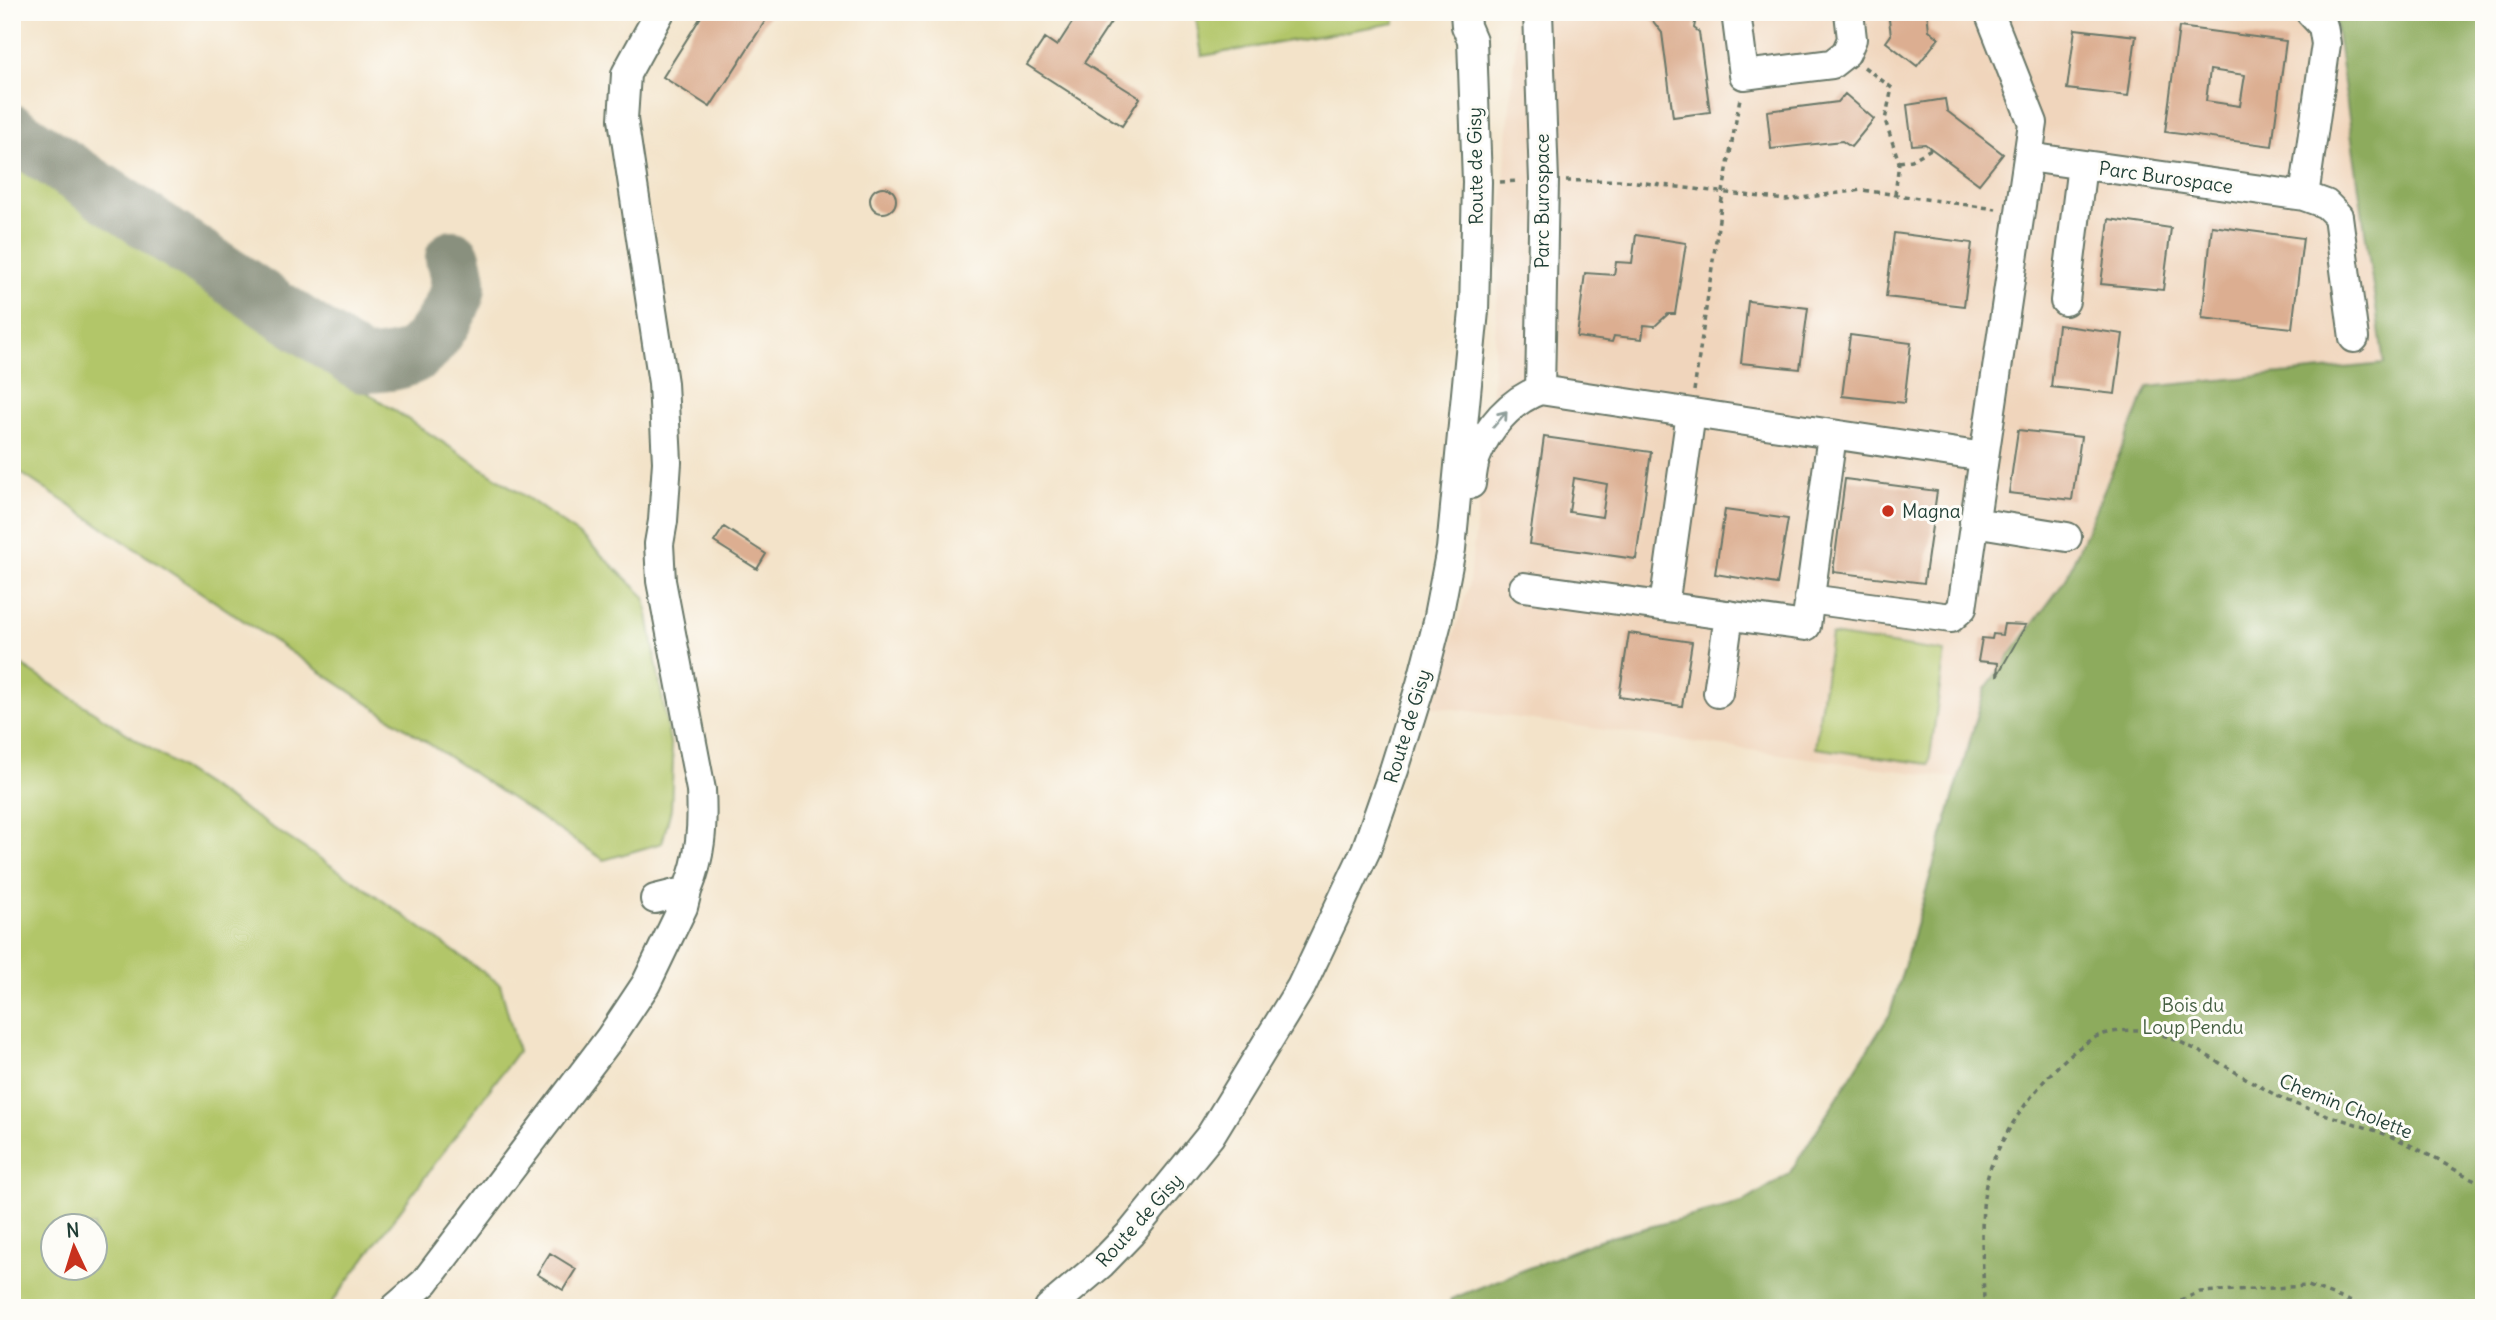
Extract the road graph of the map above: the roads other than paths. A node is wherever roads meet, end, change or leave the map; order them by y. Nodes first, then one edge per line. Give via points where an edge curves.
1 (660, 12) edge
2 (1465, 12) edge
3 (1480, 12) edge
4 (1538, 12) edge
5 (1735, 12) edge
6 (1849, 12) edge
7 (1989, 12) edge
8 (2310, 12) edge
9 (1472, 40) junction
10 (2028, 157) junction
11 (2081, 165) junction
12 (2304, 196) junction
13 (2066, 301) dead end
14 (2354, 338) dead end
15 (1539, 390) junction
16 (1690, 413) junction
17 (1832, 435) junction
18 (1984, 457) junction
19 (1974, 522) junction
20 (2067, 537) dead end
21 (1524, 587) dead end
22 (1810, 599) junction
23 (1664, 606) junction
24 (1729, 615) junction
25 (1437, 622) junction
26 (1718, 693) dead end
27 (687, 891) junction
28 (655, 900) dead end
29 (395, 1308) edge
30 (1049, 1308) edge

1 - 27 street via 626,74 623,119 663,383 667,462 659,544 662,582 701,790 702,843
2 - 9 street, Route de Gisy
3 - 9 street, Route de Gisy via 1480,26
4 - 15 street, Parc Burospace via 1544,181
5 - 6 street via 1744,75 1832,64 1846,53 1852,39
7 - 10 street via 2033,124
8 - 12 street via 2323,26 2326,44
9 - 25 street, Route de Gisy via 1477,182 1474,311 1458,491
10 - 11 street, Parc Burospace
10 - 18 street
11 - 12 street, Parc Burospace
11 - 13 street
12 - 14 street, Parc Burospace via 2326,204 2338,216
15 - 16 street
25 -> 15 street via 1459,559 1475,458 1506,411
16 - 17 street
16 - 23 street
17 - 18 street
17 - 22 street
18 - 19 street
19 - 20 street
19 - 22 street via 1962,608 1951,618
21 - 23 street
22 - 24 street via 1806,626
23 - 24 street
24 - 26 street
25 - 30 street, Route de Gisy via 1366,850 1301,987 1210,1136 1185,1168 1101,1264
27 - 28 street
27 - 29 street via 646,984 610,1038 425,1282

